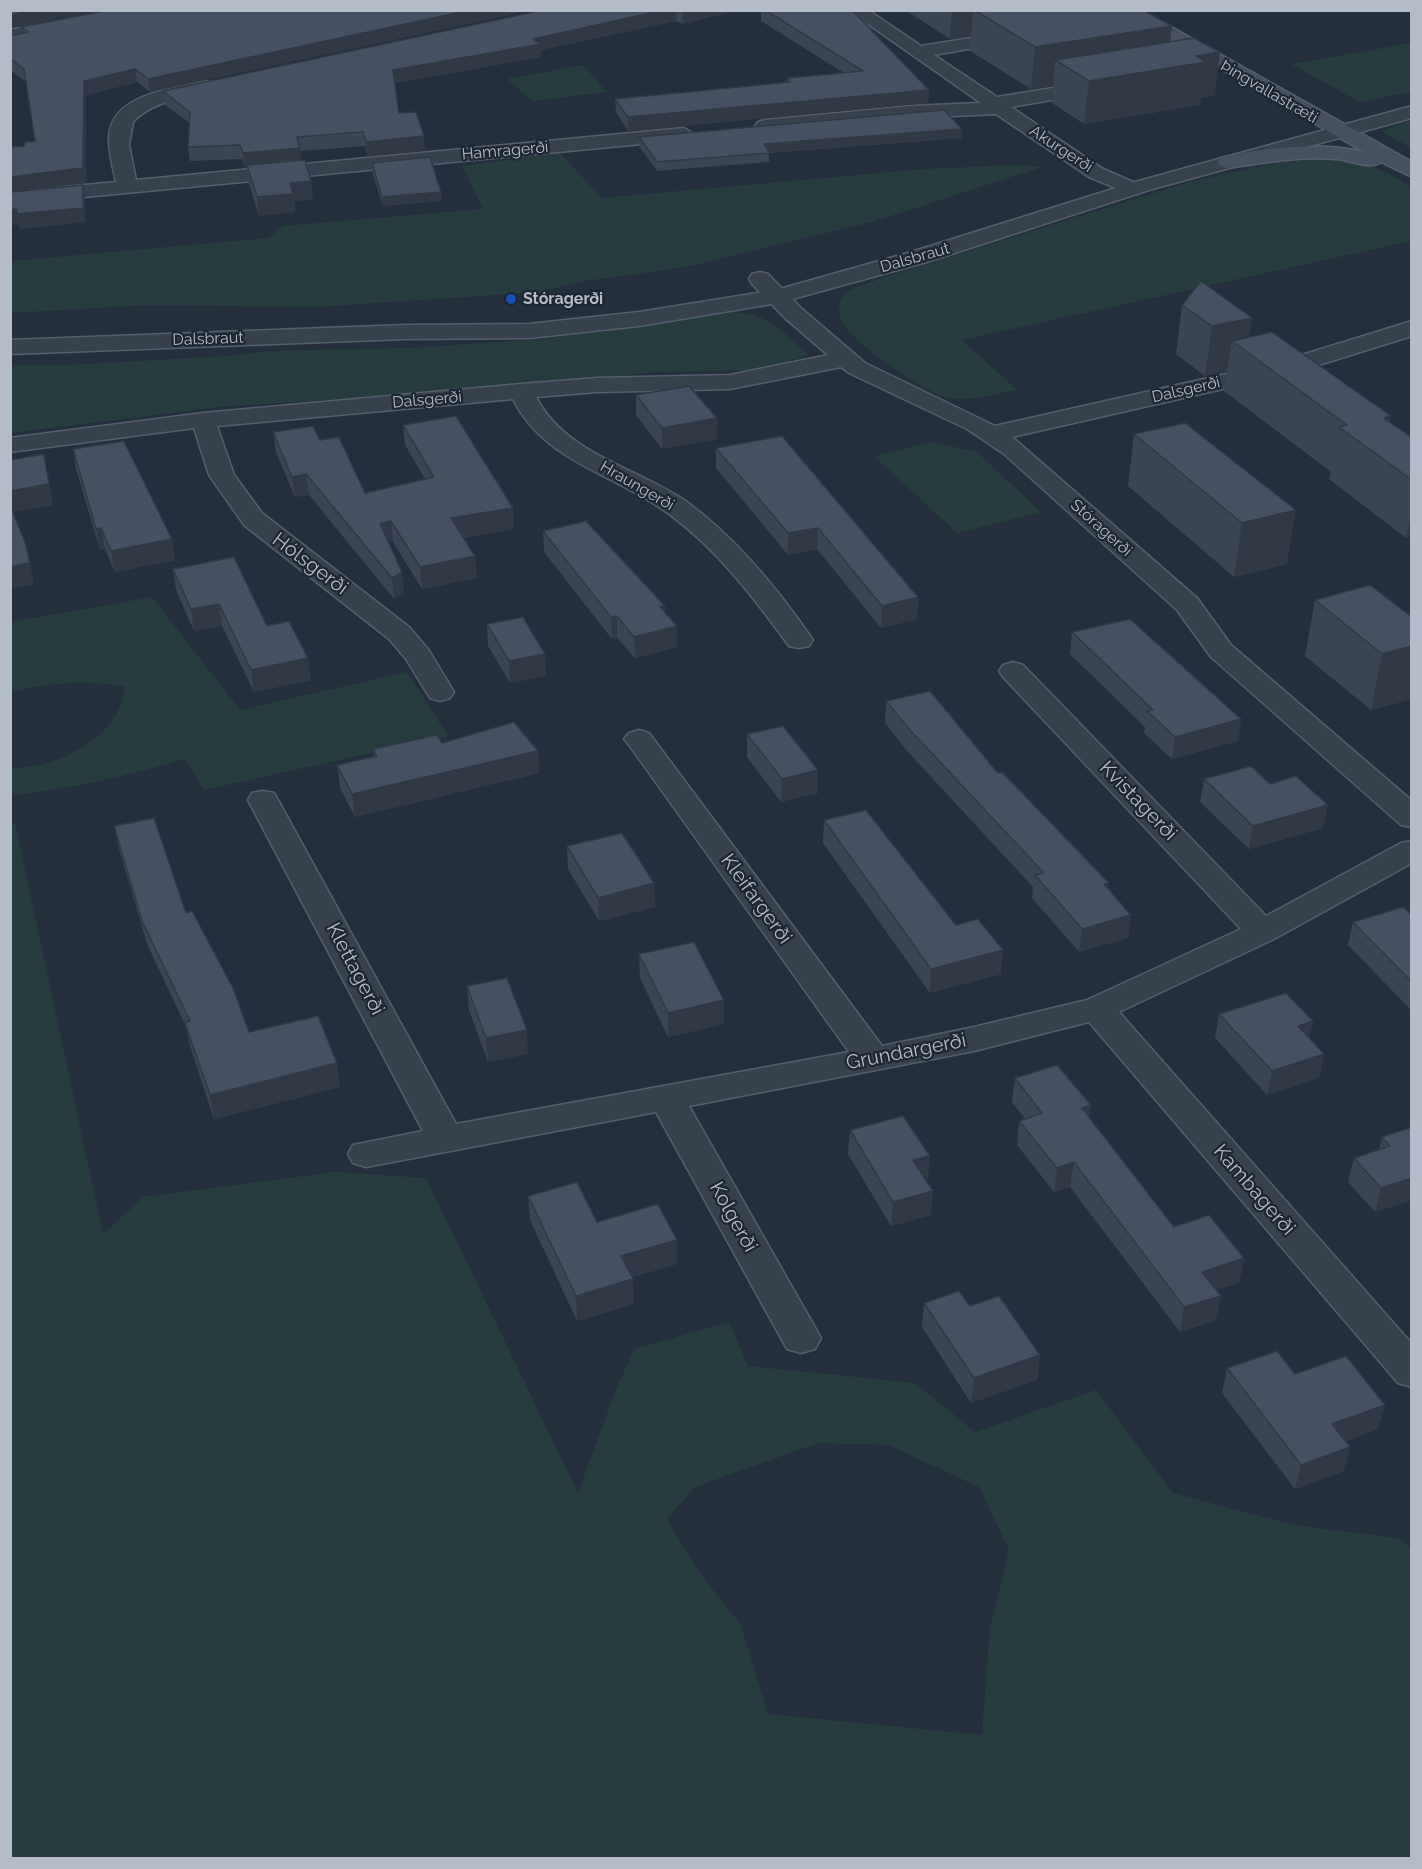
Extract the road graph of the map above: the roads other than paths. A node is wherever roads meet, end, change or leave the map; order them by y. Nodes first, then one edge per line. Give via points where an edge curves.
1 (144, 10) edge
2 (856, 10) edge
3 (1127, 10) edge
4 (1163, 10) edge
5 (1030, 34) edge
6 (10, 35) edge
7 (916, 52) junction
8 (228, 82) edge
9 (1118, 84) edge
10 (1412, 102) edge
11 (996, 106) junction
12 (1412, 112) edge
13 (1320, 121) junction
14 (1342, 124) junction
15 (1364, 127) junction
16 (744, 128) edge
17 (708, 132) edge
18 (1412, 154) edge
19 (1228, 162) junction
20 (1412, 172) edge
21 (1109, 178) junction
22 (127, 187) junction
23 (1133, 189) junction
24 (10, 198) edge
25 (769, 288) junction
26 (1412, 328) edge
27 (10, 347) edge
28 (843, 359) junction
29 (521, 391) junction
30 (203, 420) junction
31 (993, 434) junction
32 (10, 445) edge
33 (799, 640) dead end
34 (1013, 671) dead end
35 (440, 692) dead end
36 (639, 739) dead end
37 (263, 800) dead end
38 (1412, 818) edge
39 (1412, 850) edge
40 (1262, 932) junction
41 (1097, 1009) junction
42 (873, 1059) junction
43 (666, 1097) junction
44 (446, 1139) junction
45 (366, 1154) dead end
46 (801, 1338) dead end
47 (1412, 1372) edge

1 - 6 street
2 - 7 street, Akurgerði
3 - 13 main road, Þingvallastræti
4 - 14 main road, Þingvallastræti
5 - 7 street
7 - 11 street, Akurgerði
8 - 22 street via 135,108 119,133
9 - 11 street, Akurgerði
10 - 14 street, Dalsbraut
11 - 16 street
11 - 21 street, Akurgerði
12 - 15 street, Dalsbraut
13 - 14 main road, Þingvallastræti
13 - 21 street, Dalsbraut
14 - 15 street, Dalsbraut
14 - 19 street, Dalsbraut
14 - 20 main road, Þingvallastræti
15 - 18 main road
17 - 22 street, Hamragerði
19 - 20 main road via 1339,153
19 - 23 street, Dalsbraut
21 - 23 street, Akurgerði
21 - 25 street, Dalsbraut
22 - 24 street, Hamragerði
23 - 25 street, Dalsbraut via 919,257
25 - 27 street, Dalsbraut via 639,319 529,331
25 - 28 street, Stóragerði
26 - 31 street, Dalsgerði via 1285,368
28 - 29 street, Dalsgerði via 730,382
28 - 31 street, Stóragerði via 879,381
29 - 30 street, Dalsgerði
29 - 33 street, Hraungerði via 536,422 555,440 661,496 704,529 752,577
30 - 32 street, Dalsgerði
30 - 35 street, Hólsgerði via 222,475 253,519 399,633 418,655
31 - 38 street, Stóragerði via 1187,604 1221,651
34 - 40 street, Kvistagerði
36 - 42 street, Kleifargerði
37 - 44 street, Klettagerði
39 - 40 street, Grundargerði
40 - 41 street, Grundargerði
41 - 42 street, Grundargerði
41 - 47 street, Kambagerði
42 - 43 street, Grundargerði
43 - 44 street, Grundargerði
43 - 46 street, Kolgerði
44 - 45 street, Grundargerði

